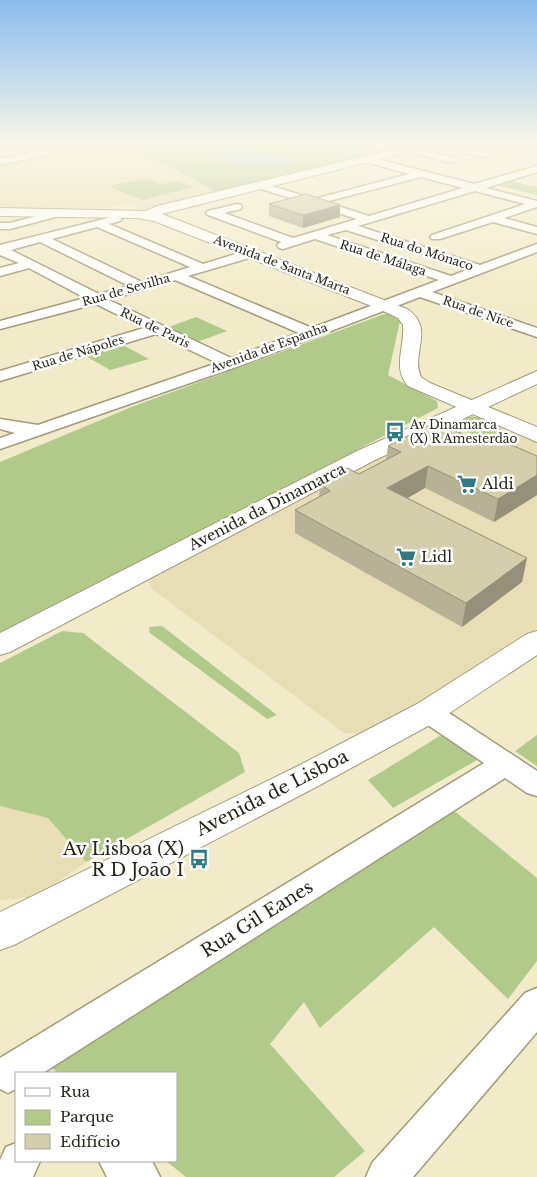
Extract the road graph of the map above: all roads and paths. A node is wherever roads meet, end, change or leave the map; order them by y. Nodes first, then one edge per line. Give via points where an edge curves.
1 (203, 199) edge
2 (303, 199) edge
3 (324, 199) edge
4 (438, 199) edge
5 (517, 199) edge
6 (313, 202) junction
7 (537, 204) edge
8 (237, 207) dead end
9 (0, 212) edge
10 (59, 213) junction
11 (149, 216) junction
12 (492, 218) junction
13 (116, 219) dead end
14 (368, 220) junction
15 (98, 224) junction
16 (0, 226) edge
17 (345, 226) junction
18 (537, 231) edge
19 (314, 235) junction
20 (436, 237) dead end
21 (41, 238) junction
22 (537, 248) edge
23 (0, 250) edge
24 (252, 253) junction
25 (30, 264) junction
26 (202, 268) junction
27 (480, 270) junction
28 (0, 272) edge
29 (176, 276) junction
30 (451, 280) junction
31 (140, 286) junction
32 (420, 292) junction
33 (97, 299) junction
34 (385, 305) junction
35 (0, 325) edge
36 (156, 329) junction
37 (312, 333) junction
38 (537, 333) edge
39 (230, 364) junction
40 (0, 376) edge
41 (537, 377) edge
42 (469, 407) junction
43 (0, 424) edge
44 (43, 428) junction
45 (537, 435) edge
46 (0, 444) edge
47 (537, 641) edge
48 (0, 645) edge
49 (428, 712) junction
50 (505, 764) junction
51 (537, 785) edge
52 (0, 932) edge
53 (537, 1005) edge
54 (8, 1074) edge
55 (20, 1162) edge
56 (120, 1162) edge
57 (13, 1177) edge
58 (140, 1177) edge
59 (386, 1177) edge

1 - 11 street via 162,209
2 - 6 street
3 - 6 street
4 - 14 street
5 - 7 street
6 - 14 street
7 - 12 street
8 - 19 street via 212,213 287,243
9 - 10 street, Avenida de Santa Marta
10 - 11 street, Avenida de Santa Marta
10 - 16 street
11 - 24 street, Avenida de Santa Marta
12 - 18 street
12 - 20 street
13 - 15 street
14 - 17 street
15 - 21 street
15 - 26 street
17 - 19 street
17 - 27 street, Rua do Mónaco
19 - 30 street, Rua de Málaga
21 - 23 street
21 - 31 street
22 - 27 street, Avenida de Espanha
23 - 25 street, Rua de Paris
24 - 26 street, Rua de Sevilha
24 - 34 street, Avenida de Santa Marta
25 - 28 street
25 - 33 street, Rua de Paris
26 - 29 street, Rua de Sevilha
27 - 30 street, Avenida de Espanha
29 - 31 street, Rua de Sevilha
29 - 37 street
30 - 32 street, Avenida de Espanha
31 - 33 street, Rua de Sevilha
32 - 34 street, Avenida de Espanha
32 - 38 street, Rua de Nice
33 - 35 street, Rua de Sevilha
33 - 36 street, Rua de Paris
34 - 37 street, Avenida de Espanha
34 - 42 street, Avenida de Santa Marta via 401,312 412,325 409,373 413,380
36 - 39 street, Rua de Paris
36 - 40 street, Rua de Nápoles
37 - 39 street, Avenida de Espanha
39 - 44 street, Avenida de Espanha
41 - 42 street, Avenida da Dinamarca
42 - 45 street, Avenida de Santa Marta
42 - 48 street, Avenida da Dinamarca via 365,456
43 - 44 street
44 - 46 street, Avenida de Espanha
47 - 49 street, Avenida de Lisboa
49 - 50 street
49 - 52 street, Avenida de Lisboa
50 - 51 street
50 - 54 street, Rua Gil Eanes
53 - 59 street
55 - 57 street
56 - 58 street

